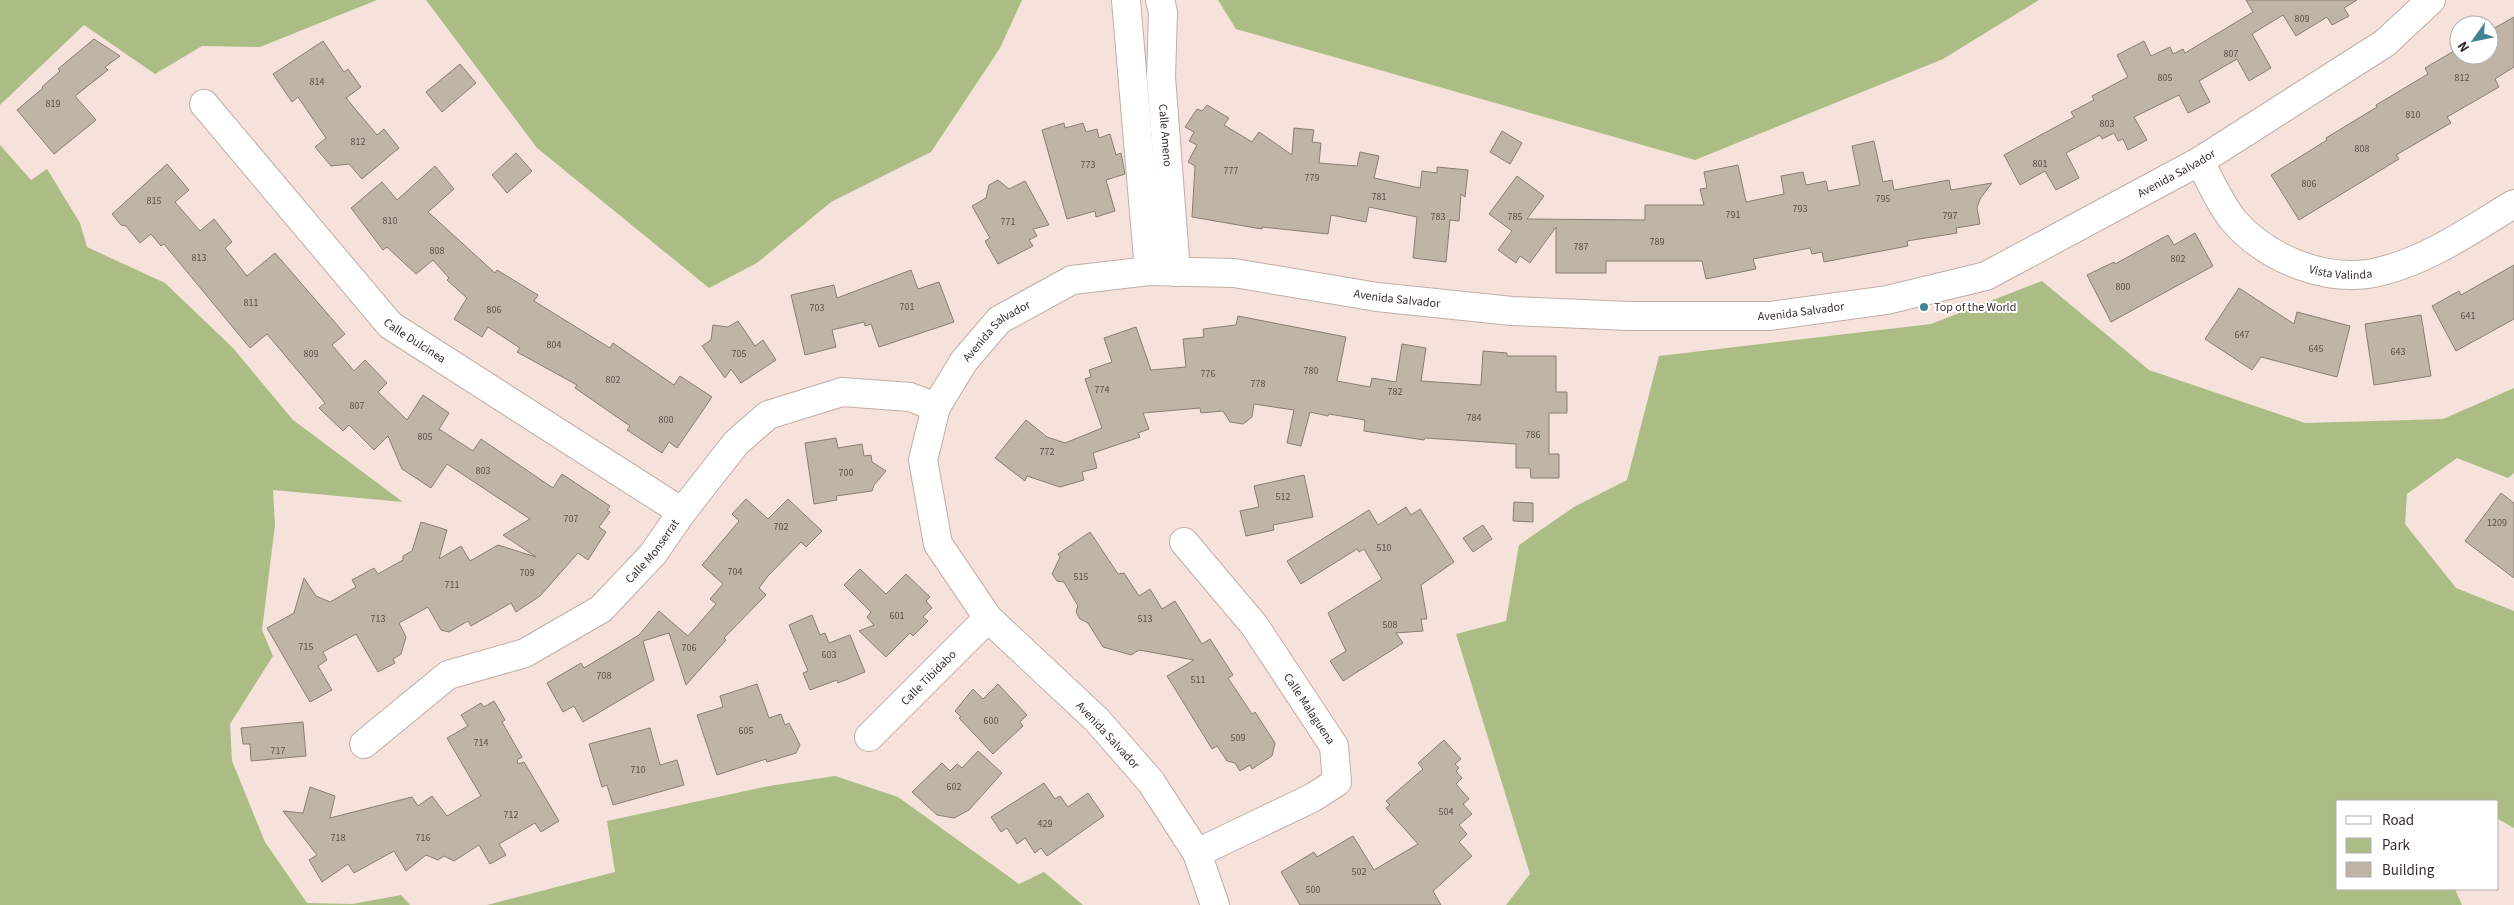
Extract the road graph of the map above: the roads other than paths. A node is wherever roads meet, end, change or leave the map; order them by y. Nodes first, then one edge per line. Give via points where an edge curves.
1 (1126, 0) edge
2 (1160, 0) edge
3 (2430, 0) edge
4 (204, 104) dead end
5 (2200, 161) junction
6 (2514, 204) edge
7 (1162, 271) junction
8 (936, 407) junction
9 (682, 512) junction
10 (1184, 542) dead end
11 (988, 618) junction
12 (869, 737) dead end
13 (364, 744) dead end
14 (1197, 853) junction
15 (1215, 905) edge

1 - 7 street
2 - 7 street, Calle Ameno via 1163,12
3 - 5 street, Avenida Salvador via 2385,43
4 - 9 street, Calle Dulcinea via 390,325
5 - 6 street, Vista Valinda via 2234,220 2260,245 2299,265 2337,275 2381,271 2431,253
5 - 7 street, Avenida Salvador via 1986,276 1887,300 1770,316 1629,316 1512,311 1377,297 1234,273
7 - 8 street, Avenida Salvador via 1072,280 999,320 964,361
8 - 9 street, Calle Monserrat via 910,397 842,392 768,414 736,443
8 - 11 street, Avenida Salvador via 923,460 938,544
9 - 13 street, Calle Monserrat via 653,554 600,610 525,653 448,675
10 - 14 street, Calle Malaguena via 1254,625 1334,746 1337,782 1312,798
11 - 12 street, Calle Tibidabo
11 - 14 street, Avenida Salvador via 1097,720 1151,782
14 - 15 street, Avenida Salvador

